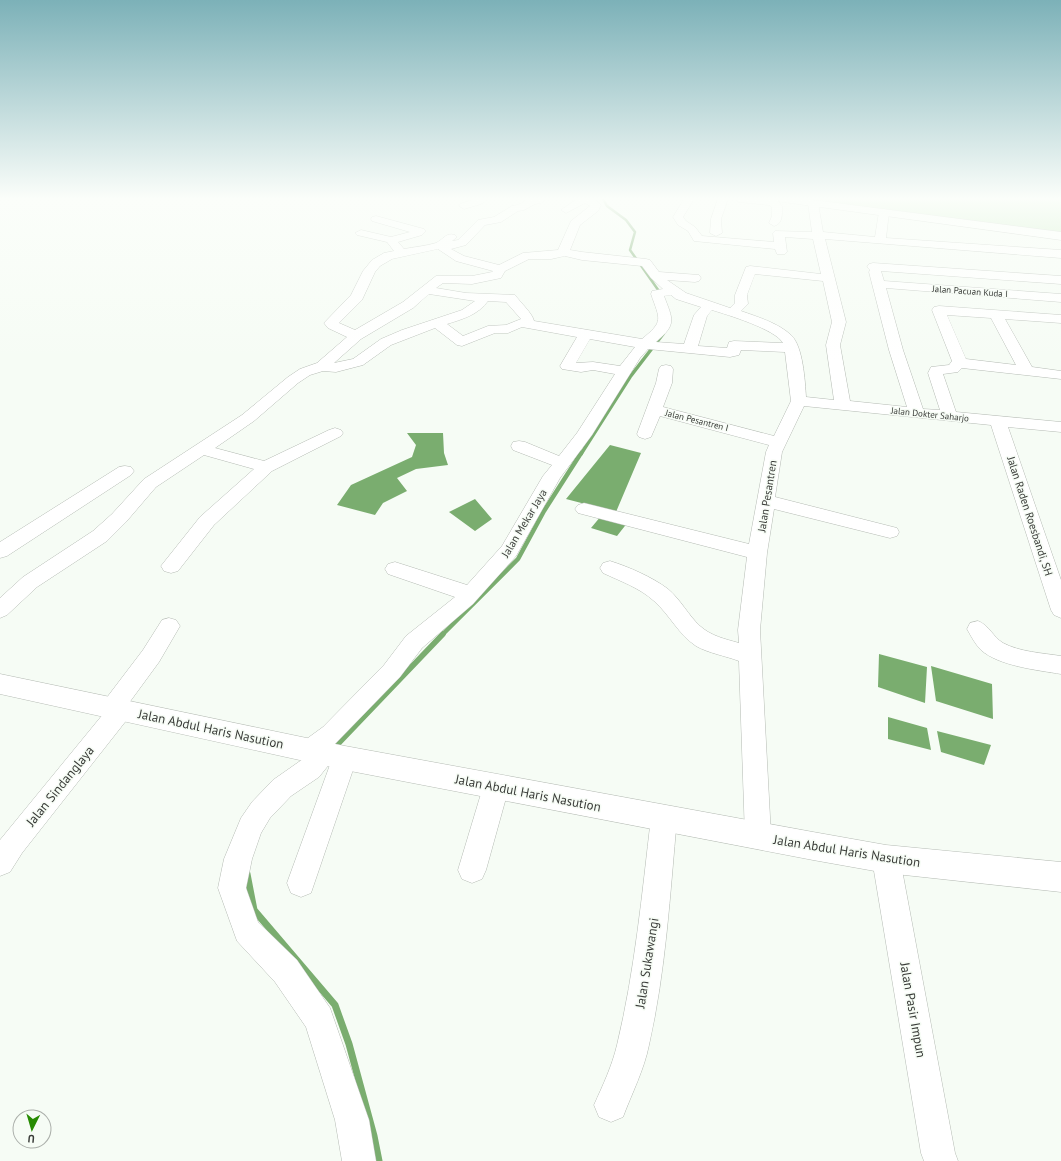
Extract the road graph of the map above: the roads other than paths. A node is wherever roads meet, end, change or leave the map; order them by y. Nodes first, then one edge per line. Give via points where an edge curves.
1 (402, 253) edge
2 (452, 253) edge
3 (560, 253) edge
4 (567, 253) edge
5 (781, 253) edge
6 (823, 253) edge
7 (868, 253) edge
8 (1050, 253) edge
9 (1061, 254) edge
10 (781, 258) dead end
11 (873, 267) junction
12 (500, 269) junction
13 (654, 275) junction
14 (695, 278) dead end
15 (830, 278) junction
16 (1061, 280) edge
17 (879, 284) junction
18 (426, 290) junction
19 (665, 293) junction
20 (484, 298) junction
21 (1061, 298) edge
22 (709, 305) junction
23 (733, 312) junction
24 (996, 314) junction
25 (1060, 320) edge
26 (438, 324) junction
27 (528, 325) junction
28 (585, 335) junction
29 (356, 336) junction
30 (650, 345) junction
31 (792, 348) junction
32 (690, 349) junction
33 (960, 364) junction
34 (322, 366) junction
35 (666, 369) dead end
36 (1026, 370) junction
37 (624, 371) junction
38 (1059, 380) edge
39 (799, 401) junction
40 (843, 405) junction
41 (655, 410) junction
42 (916, 412) junction
43 (950, 416) junction
44 (998, 421) junction
45 (1061, 427) edge
46 (335, 433) dead end
47 (645, 434) dead end
48 (779, 442) junction
49 (519, 446) dead end
50 (201, 449) junction
51 (563, 463) junction
52 (266, 467) junction
53 (125, 471) dead end
54 (767, 501) junction
55 (584, 509) dead end
56 (890, 532) dead end
57 (0, 551) edge
58 (757, 553) junction
59 (171, 566) dead end
60 (610, 568) dead end
61 (394, 569) dead end
62 (471, 594) junction
63 (0, 610) edge
64 (1061, 610) edge
65 (169, 626) dead end
66 (978, 629) dead end
67 (751, 656) junction
68 (1061, 665) edge
69 (0, 684) edge
70 (117, 709) junction
71 (328, 754) junction
72 (496, 787) junction
73 (664, 818) junction
74 (758, 836) junction
75 (886, 859) junction
76 (0, 863) edge
77 (472, 870) dead end
78 (1061, 877) edge
79 (301, 883) dead end
80 (611, 1105) dead end
81 (359, 1161) edge
82 (941, 1161) edge

1 - 29 street via 388,256 376,263 369,271 357,297 331,323
2 - 12 street via 459,258
3 - 12 street via 530,254
4 - 13 street via 642,262 646,263
5 - 10 street
6 - 15 street
7 - 11 street
8 - 9 street
11 - 16 street
11 - 17 street
12 - 18 street via 497,275 482,278 440,279
13 - 14 street
13 - 19 street
15 - 23 street via 753,270 749,272 740,295 740,304
15 - 40 street via 839,322 832,345
17 - 21 street, Jalan Pacuan Kuda I
17 - 42 street
18 - 20 street via 466,298
18 - 29 street via 408,305
19 - 22 street
19 - 30 street, Jalan Mekar Jaya via 657,294 665,316 665,324
20 - 26 street via 478,306 467,313
20 - 27 street via 510,298 527,317
22 - 23 street
22 - 32 street via 701,315
23 - 31 street via 774,329 787,338
24 - 25 street
24 - 33 street via 939,310
24 - 36 street
26 - 27 street via 462,342 492,329 508,330 519,323
26 - 34 street via 386,342 358,362 336,368
27 - 28 street
28 - 30 street
28 - 37 street via 567,366 593,366
29 - 34 street
30 - 32 street
30 - 37 street, Jalan Mekar Jaya via 634,356
31 - 32 street via 734,345 734,352 730,353
31 - 39 street
33 - 36 street
33 - 43 street via 952,369 936,370
34 - 50 street via 293,380 248,418
35 - 41 street, Jalan Pesantren I
36 - 38 street
37 - 51 street, Jalan Mekar Jaya via 584,435
39 - 40 street, Jalan Dokter Saharjo
39 - 48 street, Jalan Pesantren
40 - 42 street, Jalan Dokter Saharjo
41 - 47 street
41 - 48 street, Jalan Pesantren I
42 - 43 street, Jalan Dokter Saharjo
43 - 44 street, Jalan Dokter Saharjo
44 - 45 street, Jalan Dokter Saharjo
44 - 64 street, Jalan Raden Roesbandi, SH
46 - 52 street
48 - 54 street, Jalan Pesantren via 774,452
49 - 51 street
50 - 52 street
50 - 63 street via 150,483 100,536 30,582
51 - 62 street, Jalan Mekar Jaya via 552,476 509,551
52 - 59 street via 207,521
53 - 57 street
54 - 56 street
54 - 58 street, Jalan Pesantren
55 - 58 street
58 - 67 street, Jalan Pesantren via 751,609
60 - 67 street via 661,595 692,632 705,641
61 - 62 street
62 - 71 street, Jalan Mekar Jaya via 414,642 392,671 331,734
65 - 70 street, Jalan Sindanglaya
66 - 68 street via 988,644 999,651
67 - 74 street, Jalan Pesantren
69 - 70 main road, Jalan Abdul Haris Nasution
70 - 71 main road, Jalan Abdul Haris Nasution
70 - 76 street, Jalan Sindanglaya
71 - 72 main road, Jalan Abdul Haris Nasution
71 - 79 street
71 - 81 street, Jalan Mekar Jaya via 282,788 261,810 250,827 238,858 232,888 247,931 286,971 319,1019 352,1120
72 - 73 main road, Jalan Abdul Haris Nasution
72 - 77 street
73 - 74 main road, Jalan Abdul Haris Nasution
73 - 80 street, Jalan Sukawangi via 651,949 633,1046
74 - 75 main road, Jalan Abdul Haris Nasution
75 - 78 main road, Jalan Abdul Haris Nasution
75 - 82 street, Jalan Pasir Impun

